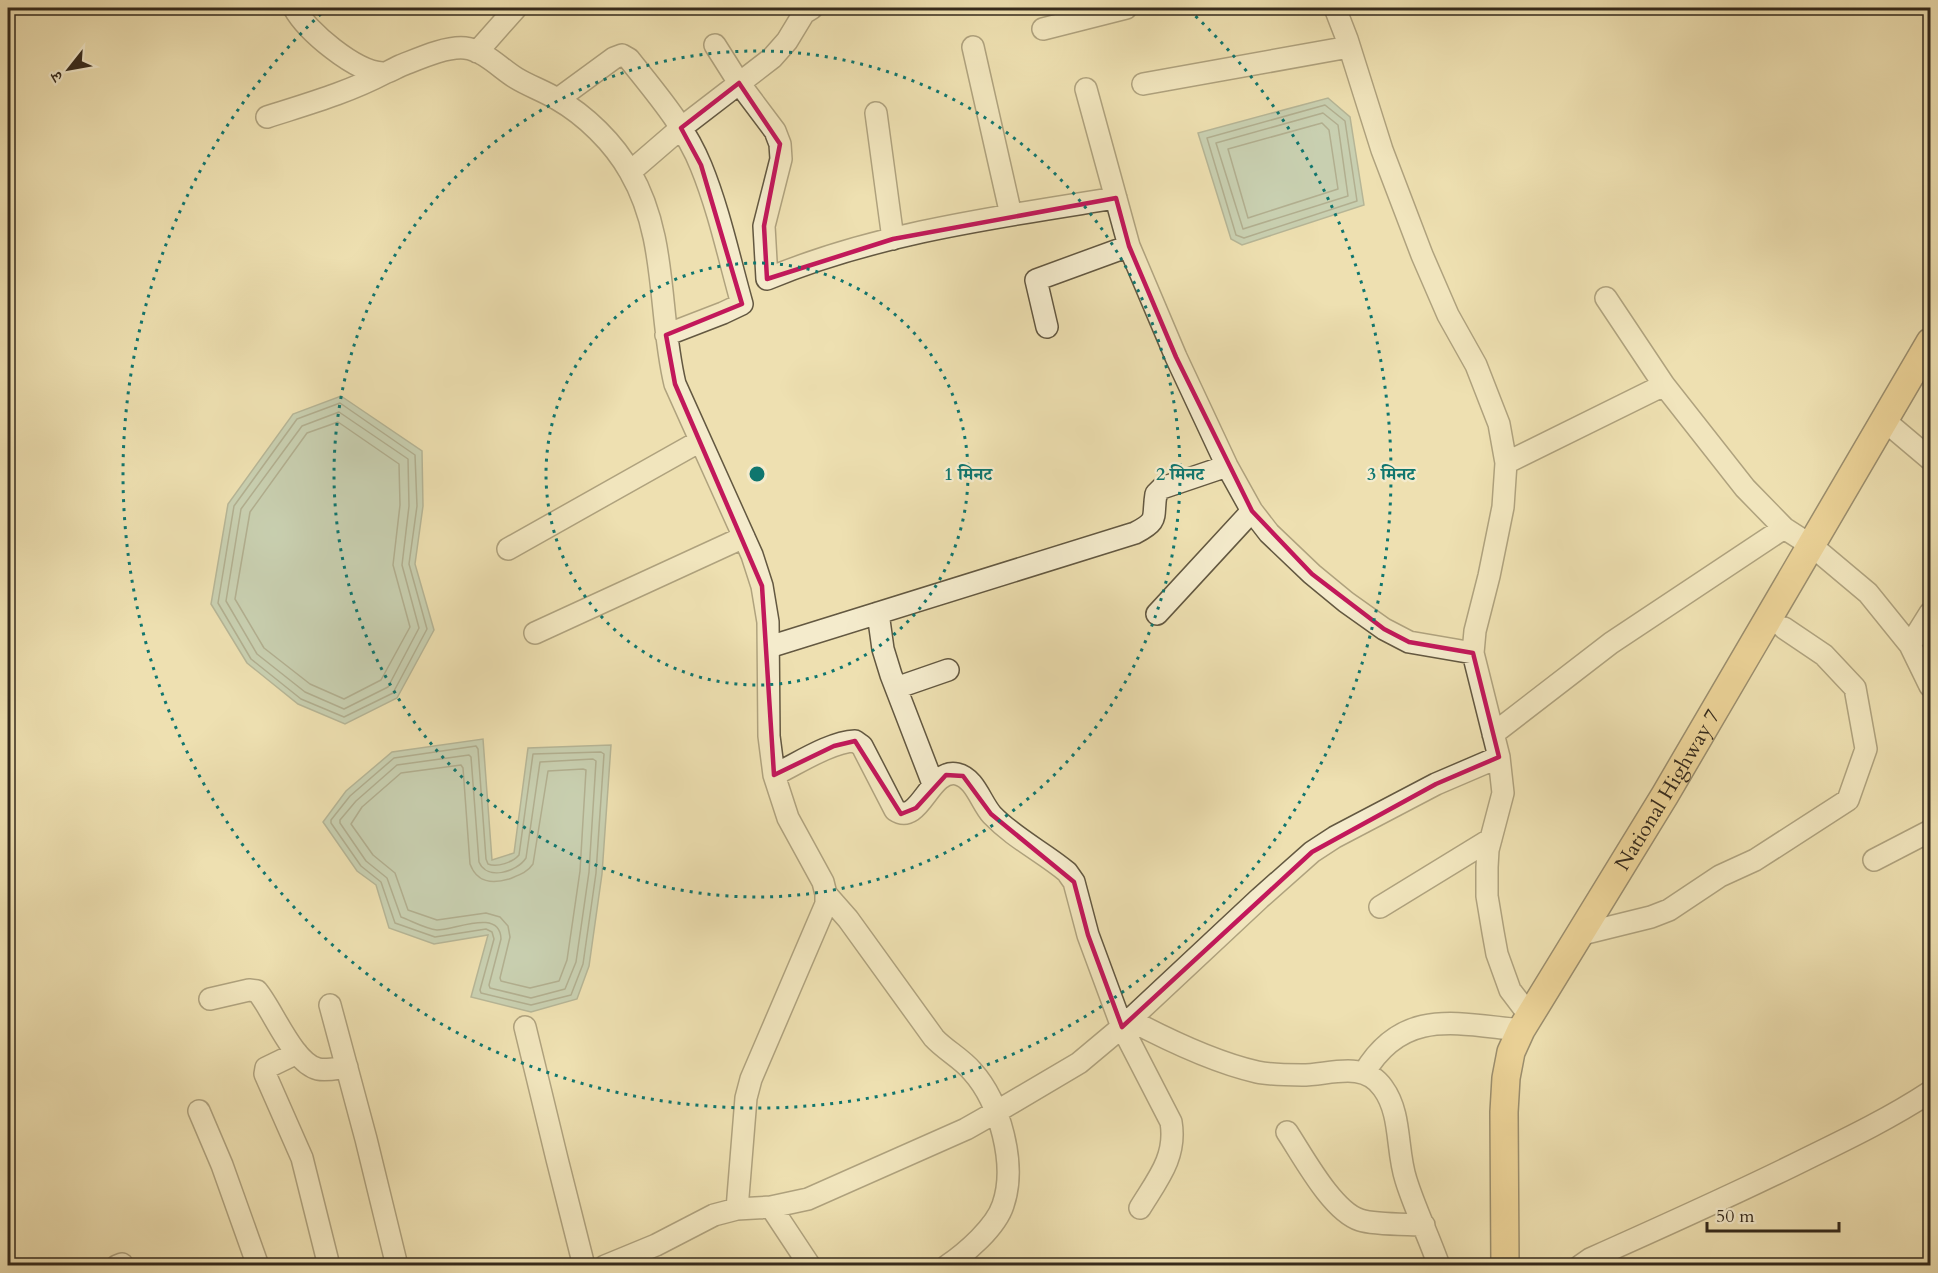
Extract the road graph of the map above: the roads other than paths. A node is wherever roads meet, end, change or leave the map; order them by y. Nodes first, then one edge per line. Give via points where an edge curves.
1 (294, 8) edge
2 (516, 8) edge
3 (812, 8) edge
4 (1126, 8) edge
5 (1335, 8) edge
6 (1053, 20) edge
7 (714, 45) dead end
8 (973, 47) dead end
9 (1349, 47) junction
10 (477, 52) junction
11 (385, 73) junction
12 (739, 83) junction
13 (1143, 84) dead end
14 (1086, 89) dead end
15 (558, 99) junction
16 (876, 113) dead end
17 (267, 117) dead end
18 (681, 128) junction
19 (630, 172) junction
20 (1116, 198) junction
21 (1011, 215) junction
22 (892, 239) junction
23 (1129, 246) junction
24 (1606, 298) dead end
25 (1047, 327) dead end
26 (666, 335) junction
27 (1930, 342) edge
28 (1664, 385) junction
29 (1885, 421) junction
30 (700, 441) junction
31 (1930, 459) edge
32 (1506, 463) junction
33 (1227, 466) junction
34 (1252, 511) junction
35 (1784, 528) junction
36 (744, 537) junction
37 (1812, 546) junction
38 (508, 549) dead end
39 (878, 613) junction
40 (1930, 613) edge
41 (1157, 614) dead end
42 (1784, 628) dead end
43 (535, 633) dead end
44 (1910, 645) junction
45 (769, 648) junction
46 (1473, 653) junction
47 (948, 670) dead end
48 (1930, 686) edge
49 (896, 688) junction
50 (1493, 734) junction
51 (1499, 757) junction
52 (774, 775) junction
53 (933, 784) junction
54 (1930, 831) edge
55 (1491, 839) junction
56 (1874, 860) dead end
57 (826, 894) junction
58 (1380, 907) dead end
59 (1578, 936) junction
60 (210, 999) dead end
61 (330, 1005) dead end
62 (1525, 1023) junction
63 (1126, 1024) junction
64 (525, 1026) dead end
65 (297, 1053) junction
66 (347, 1067) junction
67 (1364, 1073) junction
68 (1930, 1092) edge
69 (199, 1111) dead end
70 (996, 1112) junction
71 (1287, 1132) dead end
72 (771, 1207) junction
73 (1140, 1208) dead end
74 (737, 1209) junction
75 (1424, 1225) junction
76 (258, 1266) edge
77 (329, 1266) edge
78 (397, 1266) edge
79 (584, 1266) edge
80 (604, 1266) edge
81 (810, 1266) edge
82 (947, 1266) edge
83 (1439, 1266) edge
84 (1505, 1266) edge
85 (1580, 1266) edge

1 - 11 street via 299,18 332,50
2 - 10 street
3 - 12 street via 804,13 772,58
4 - 6 street
5 - 9 street
7 - 12 street
8 - 21 street
9 - 13 street
9 - 32 street via 1422,255 1448,315 1476,365 1499,424
10 - 11 street via 453,48
10 - 15 street
11 - 17 street via 342,93
12 - 18 street
12 - 22 street via 775,131 780,144 781,159 764,226 767,279 804,264
14 - 20 street
15 - 18 street via 622,55
15 - 19 street via 610,144
16 - 22 street
18 - 19 street
18 - 26 street via 701,165 741,304
19 - 26 street via 645,205 659,258
20 - 21 street
20 - 23 street
21 - 22 street
23 - 25 street via 1036,280
23 - 33 street
24 - 28 street
26 - 30 street via 675,384
27 - 29 main road, National Highway 7
28 - 32 street
28 - 35 street via 1745,488
29 - 31 street
29 - 37 main road, National Highway 7
30 - 36 street
30 - 38 street
32 - 46 street via 1503,507
33 - 34 street
33 - 39 street via 1162,488 1155,494 1155,516 1150,525 1135,532
34 - 41 street
34 - 46 street via 1312,574 1384,629 1409,642
35 - 37 street
35 - 50 street via 1611,643
36 - 43 street
36 - 45 street via 762,586
37 - 44 street via 1868,593
37 - 59 main road, National Highway 7
39 - 45 street
39 - 49 street via 883,649
40 - 44 street
42 - 59 street via 1824,655 1855,688 1866,749 1848,800 1669,910
44 - 48 street
45 - 52 street via 767,688
46 - 50 street
47 - 49 street
49 - 53 street
50 - 51 street
51 - 55 street via 1503,793
51 - 63 street via 1436,784 1312,852
52 - 53 street via 834,746 855,741 862,746 901,814 916,808
52 - 57 street via 788,818
53 - 63 street via 946,775 963,776 1006,828 1067,872 1074,882 1088,935
54 - 56 street
55 - 58 street
55 - 62 street via 1488,896 1497,954
57 - 70 street via 849,919 934,1038 972,1070
57 - 74 street via 826,904 751,1078
59 - 62 main road, National Highway 7
60 - 65 street via 257,991
61 - 66 street
62 - 67 street via 1430,1023 1384,1046
62 - 84 main road, National Highway 7 via 1511,1052 1506,1078
63 - 67 street via 1258,1072
63 - 70 street via 1079,1063
63 - 73 street via 1171,1122 1173,1136 1163,1169
64 - 79 street
65 - 66 street via 315,1068
65 - 77 street via 272,1064 265,1074 302,1158
66 - 78 street
67 - 75 street via 1384,1088 1391,1104 1406,1182
68 - 85 street via 1898,1113 1790,1167
69 - 76 street
70 - 72 street via 844,1184
70 - 82 street via 1006,1153 1003,1206 979,1239
71 - 75 street via 1330,1197 1350,1216 1362,1221
72 - 74 street
72 - 81 street
74 - 80 street via 714,1215
75 - 83 street

